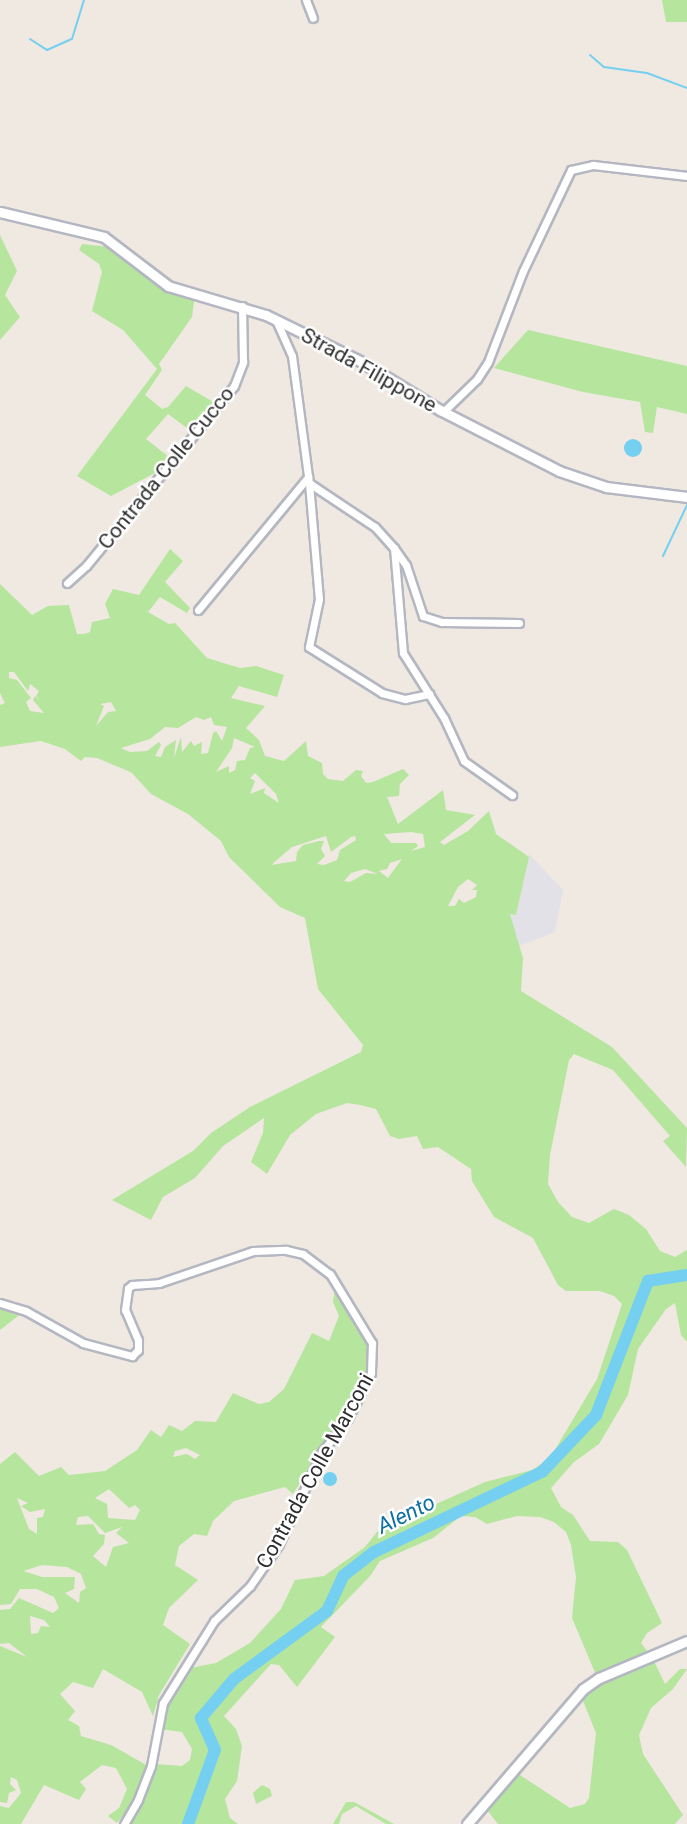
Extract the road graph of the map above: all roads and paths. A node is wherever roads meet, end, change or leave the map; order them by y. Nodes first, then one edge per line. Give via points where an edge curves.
1 (306, 0) edge
2 (313, 18) dead end
3 (687, 176) edge
4 (0, 212) edge
5 (242, 306) junction
6 (276, 320) junction
7 (444, 411) junction
8 (308, 480) junction
9 (687, 497) edge
10 (394, 548) junction
11 (67, 583) dead end
12 (198, 610) dead end
13 (519, 623) dead end
14 (429, 694) junction
15 (512, 795) dead end
16 (0, 1303) edge
17 (687, 1641) edge
18 (124, 1824) edge
19 (467, 1824) edge

1 - 2 street
3 - 7 street, Strada Filippone via 593,165 571,170 523,272 488,362 477,379
4 - 5 street, Strada Filippone via 104,237 168,285
5 - 6 street, Strada Filippone
5 - 11 street, Contrada Colle Cucco via 243,362 234,386 86,566
6 - 7 street, Strada Filippone via 362,362
6 - 8 street via 292,356
7 - 9 street via 588,482
8 - 10 street via 375,527
8 - 12 street
8 - 14 street via 319,599 309,647 382,693 405,699
10 - 13 street via 406,565 419,608 430,620
10 - 14 street via 399,640
14 - 15 street via 464,761
16 - 18 street, Contrada Colle Marconi via 26,1311 83,1343 132,1356 139,1344 125,1310 125,1298 132,1284 159,1282 253,1251 286,1250 303,1254 330,1274 372,1342 371,1372 348,1418 322,1452 279,1544 250,1586 214,1621 164,1703 151,1766
17 - 19 street via 599,1678 583,1689

